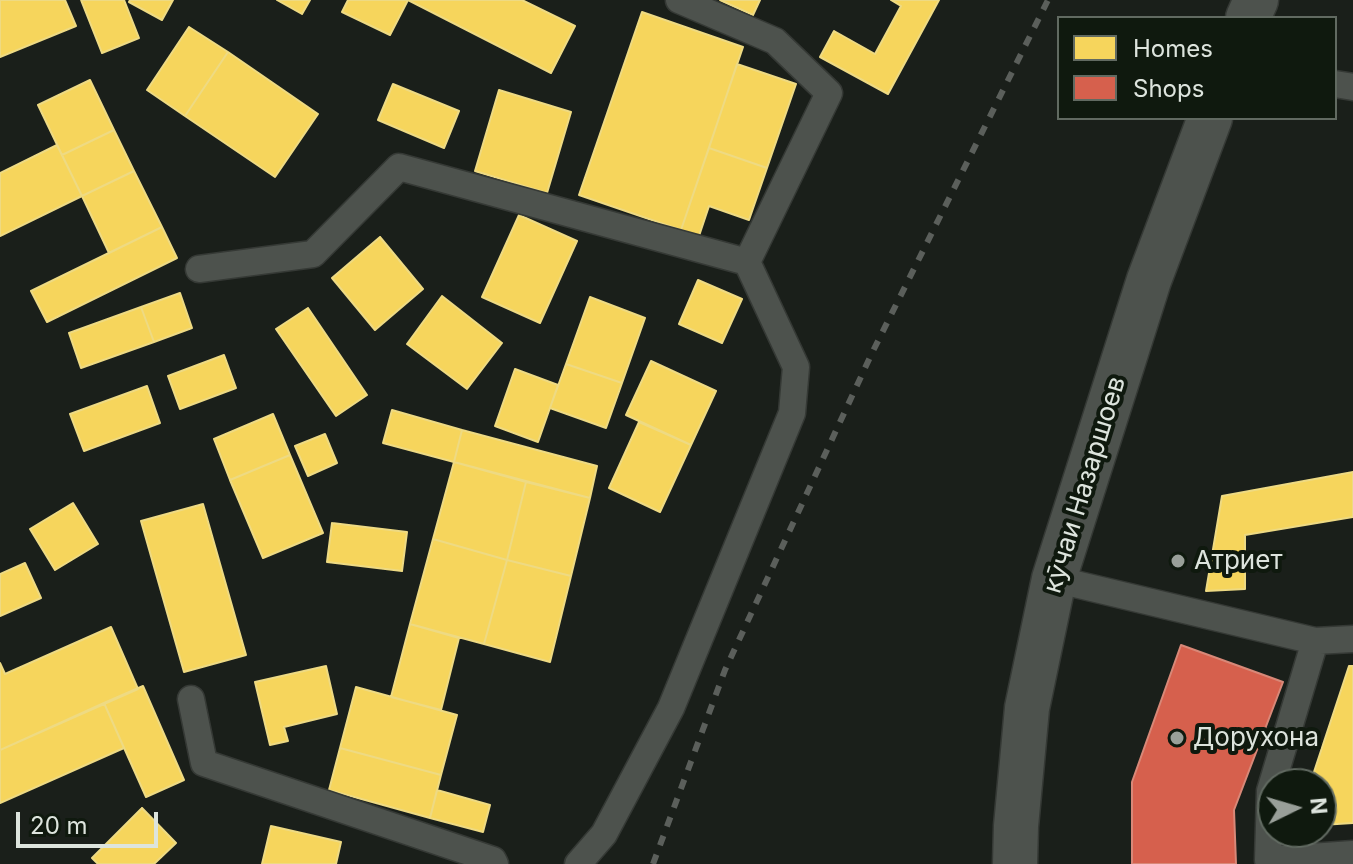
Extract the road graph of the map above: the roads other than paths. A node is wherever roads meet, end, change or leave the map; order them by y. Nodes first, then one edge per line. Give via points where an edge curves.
1 (679, 0) edge
2 (1209, 120) edge
3 (747, 262) junction
4 (199, 269) dead end
5 (1054, 579) junction
6 (1353, 639) edge
7 (1315, 641) junction
8 (191, 699) dead end
9 (1353, 854) edge
10 (495, 864) edge
11 (578, 864) edge
12 (1015, 864) edge

1 - 3 lane via 775,41 829,93
2 - 5 street, кӯчаи Назаршоев via 1149,280
3 - 4 lane via 399,167 313,254
3 - 11 lane via 796,367 792,413 671,708 604,834
5 - 7 lane
5 - 12 street, кӯчаи Назаршоев via 1027,708
6 - 7 lane
7 - 9 lane via 1270,791 1268,860
8 - 10 lane via 204,763

